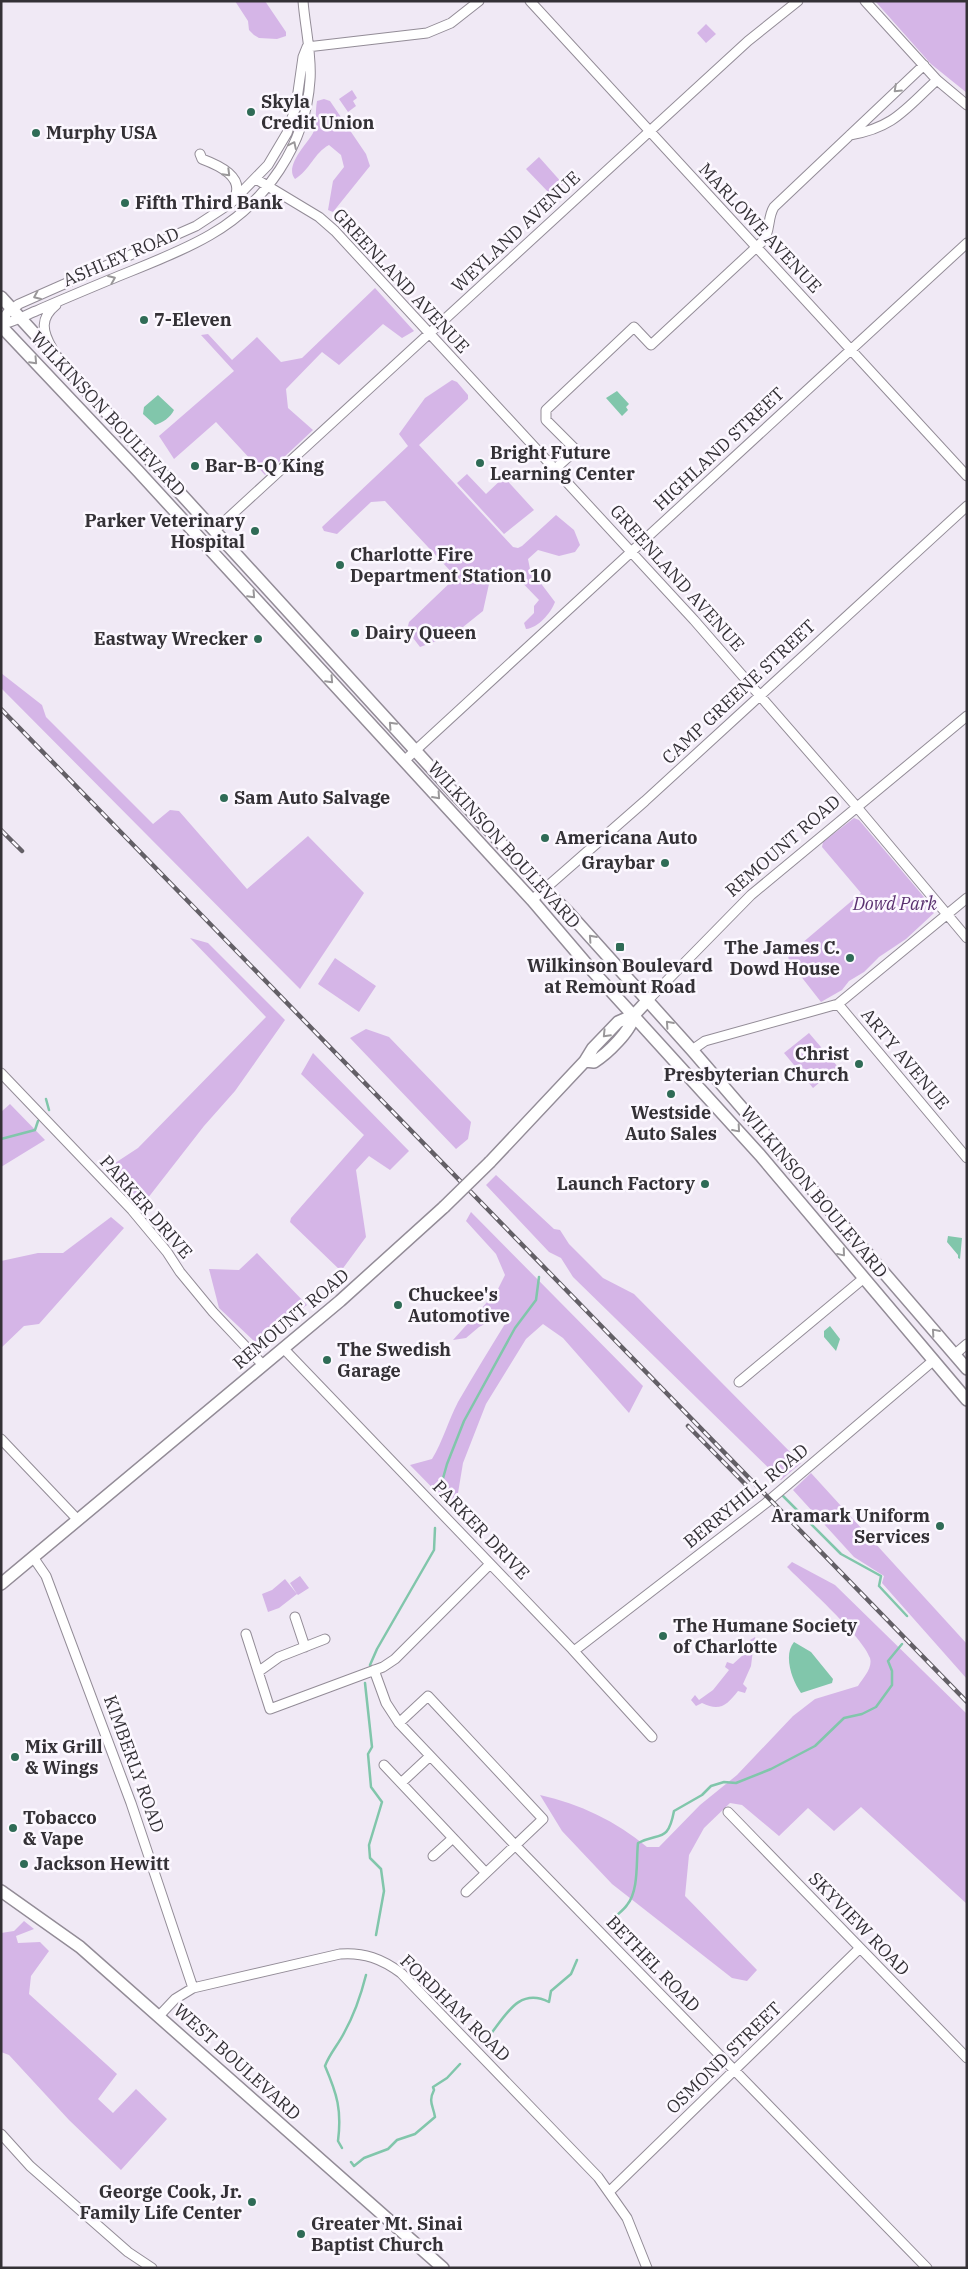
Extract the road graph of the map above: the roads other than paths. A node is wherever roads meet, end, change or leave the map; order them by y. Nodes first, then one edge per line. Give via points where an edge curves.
1 (303, 1) edge
2 (479, 1) edge
3 (530, 1) edge
4 (798, 1) edge
5 (865, 1) edge
6 (307, 47) junction
7 (924, 65) junction
8 (937, 80) junction
9 (967, 105) edge
10 (649, 132) junction
11 (850, 136) junction
12 (200, 154) dead end
13 (256, 179) junction
14 (268, 186) junction
15 (231, 203) junction
16 (967, 243) edge
17 (756, 248) junction
18 (1, 297) edge
19 (67, 298) junction
20 (16, 313) junction
21 (1, 324) edge
22 (430, 334) junction
23 (850, 350) junction
24 (53, 353) junction
25 (555, 469) junction
26 (138, 471) junction
27 (967, 476) edge
28 (967, 506) edge
29 (214, 531) junction
30 (203, 543) junction
31 (632, 551) junction
32 (273, 596) junction
33 (761, 695) junction
34 (966, 719) edge
35 (414, 750) junction
36 (404, 760) junction
37 (856, 806) junction
38 (544, 889) junction
39 (967, 898) edge
40 (532, 900) junction
41 (947, 915) junction
42 (967, 938) edge
43 (647, 1001) junction
44 (838, 1004) junction
45 (634, 1015) junction
46 (692, 1050) junction
47 (1, 1073) edge
48 (967, 1158) edge
49 (864, 1278) junction
50 (967, 1344) edge
51 (283, 1348) junction
52 (954, 1355) junction
53 (934, 1360) junction
54 (263, 1364) junction
55 (967, 1369) edge
56 (739, 1382) dead end
57 (967, 1400) edge
58 (1, 1439) edge
59 (78, 1520) junction
60 (33, 1557) junction
61 (490, 1564) junction
62 (1, 1584) edge
63 (295, 1617) dead end
64 (246, 1634) dead end
65 (325, 1639) dead end
66 (305, 1647) junction
67 (574, 1651) junction
68 (374, 1670) junction
69 (258, 1672) junction
70 (399, 1723) junction
71 (652, 1737) dead end
72 (430, 1756) junction
73 (384, 1765) dead end
74 (401, 1783) junction
75 (728, 1812) dead end
76 (452, 1838) junction
77 (515, 1845) junction
78 (433, 1856) dead end
79 (486, 1873) junction
80 (1, 1891) edge
81 (466, 1892) dead end
82 (860, 1948) junction
83 (194, 1988) junction
84 (159, 2016) junction
85 (967, 2058) edge
86 (734, 2071) junction
87 (1, 2134) edge
88 (610, 2191) junction
89 (152, 2268) edge
90 (443, 2268) edge
91 (647, 2268) edge
92 (927, 2268) edge

1 - 6 street, ASHLEY ROAD
2 - 6 street via 451,23 427,33
3 - 10 street, MARLOWE AVENUE
4 - 10 street, WEYLAND AVENUE via 748,41
5 - 7 street
6 - 13 street, ASHLEY ROAD via 290,125 276,155
14 -> 6 street, ASHLEY ROAD via 286,159 305,116 310,78
7 - 8 street
7 -> 11 street
8 - 9 street
8 - 11 street via 890,122
10 - 17 street, MARLOWE AVENUE
10 - 22 street, WEYLAND AVENUE
11 - 17 street via 774,207 765,238
12 -> 15 street via 202,159 220,166 232,178 237,192
13 - 14 street, GREENLAND AVENUE
13 - 15 street, ASHLEY ROAD
19 -> 14 street, ASHLEY ROAD via 208,236 242,213
14 - 22 street, GREENLAND AVENUE via 333,228
15 -> 20 street, ASHLEY ROAD via 196,226 30,299
16 - 23 street, HIGHLAND STREET
17 - 23 street, MARLOWE AVENUE
17 - 25 street via 651,345 634,327 546,410 546,420 576,450
18 - 20 main road, WILKINSON BOULEVARD
19 - 20 street, ASHLEY ROAD
19 - 24 street via 51,309 44,320 44,332
20 - 21 street, ASHLEY ROAD
20 - 24 main road, WILKINSON BOULEVARD
21 -> 26 main road, WILKINSON BOULEVARD
22 - 25 street, GREENLAND AVENUE
22 - 29 street, WEYLAND AVENUE
23 - 27 street, MARLOWE AVENUE
23 - 31 street, HIGHLAND STREET
24 - 29 main road, WILKINSON BOULEVARD
25 - 31 street, GREENLAND AVENUE
26 - 29 main road via 204,530
26 - 30 main road, WILKINSON BOULEVARD
28 - 33 street, CAMP GREENE STREET
29 - 32 main road, WILKINSON BOULEVARD
30 - 32 main road via 218,547
30 -> 36 main road, WILKINSON BOULEVARD
31 - 33 street, GREENLAND AVENUE
31 - 35 street, HIGHLAND STREET
35 -> 32 main road, WILKINSON BOULEVARD
33 - 37 street, GREENLAND AVENUE
33 - 38 street, CAMP GREENE STREET
34 - 37 street, REMOUNT ROAD
35 - 36 street, HIGHLAND STREET
35 - 38 main road, WILKINSON BOULEVARD
36 -> 40 main road, WILKINSON BOULEVARD
37 - 41 street, GREENLAND AVENUE
37 - 43 street, REMOUNT ROAD via 751,895
38 - 40 street, CAMP GREENE STREET
43 -> 38 main road, WILKINSON BOULEVARD
39 - 41 street
40 - 45 main road, WILKINSON BOULEVARD
41 - 42 street, GREENLAND AVENUE
41 - 44 street
43 - 45 main road, REMOUNT ROAD
46 -> 43 main road, WILKINSON BOULEVARD
44 - 46 street via 702,1042
44 - 48 street, ARTY AVENUE
45 -> 49 main road, WILKINSON BOULEVARD
45 - 51 main road, REMOUNT ROAD, bridge via 618,1022 592,1048 585,1061 444,1207
52 -> 46 main road, WILKINSON BOULEVARD
47 - 54 street, PARKER DRIVE via 132,1210 213,1312
49 - 53 main road, WILKINSON BOULEVARD
49 - 56 street
50 - 52 street
51 - 54 main road, REMOUNT ROAD
51 - 61 street, PARKER DRIVE
52 - 55 main road, WILKINSON BOULEVARD
53 - 57 main road, WILKINSON BOULEVARD
53 - 67 street, BERRYHILL ROAD via 766,1503
54 - 59 main road, REMOUNT ROAD
58 - 59 street
59 - 60 main road, REMOUNT ROAD
60 - 62 main road, REMOUNT ROAD
60 - 83 street, KIMBERLY ROAD via 46,1576 128,1794
61 - 67 street, PARKER DRIVE
61 - 68 street via 401,1654
63 - 66 street
64 - 69 street
65 - 66 street
66 - 69 street via 279,1657
67 - 71 street, PARKER DRIVE
68 - 69 street via 270,1709
68 - 70 street, BETHEL ROAD via 386,1703
70 - 72 street, BETHEL ROAD
70 - 77 street via 428,1696 543,1818
72 - 74 street
72 - 77 street, BETHEL ROAD
73 - 74 street
74 - 76 street
75 - 82 street, SKYVIEW ROAD
76 - 78 street
76 - 79 street
77 - 79 street
77 - 86 street, BETHEL ROAD
79 - 81 street
80 - 84 main road, WEST BOULEVARD via 64,1935
82 - 85 street, SKYVIEW ROAD
82 - 86 street, OSMOND STREET
83 - 84 street, FORDHAM ROAD via 175,1999
83 - 88 street, FORDHAM ROAD via 340,1954 378,1959 401,1973 583,2159
84 - 90 main road, WEST BOULEVARD
86 - 88 street, OSMOND STREET
86 - 92 street, BETHEL ROAD
87 - 89 street via 30,2166 128,2252
88 - 91 street, FORDHAM ROAD via 627,2218

